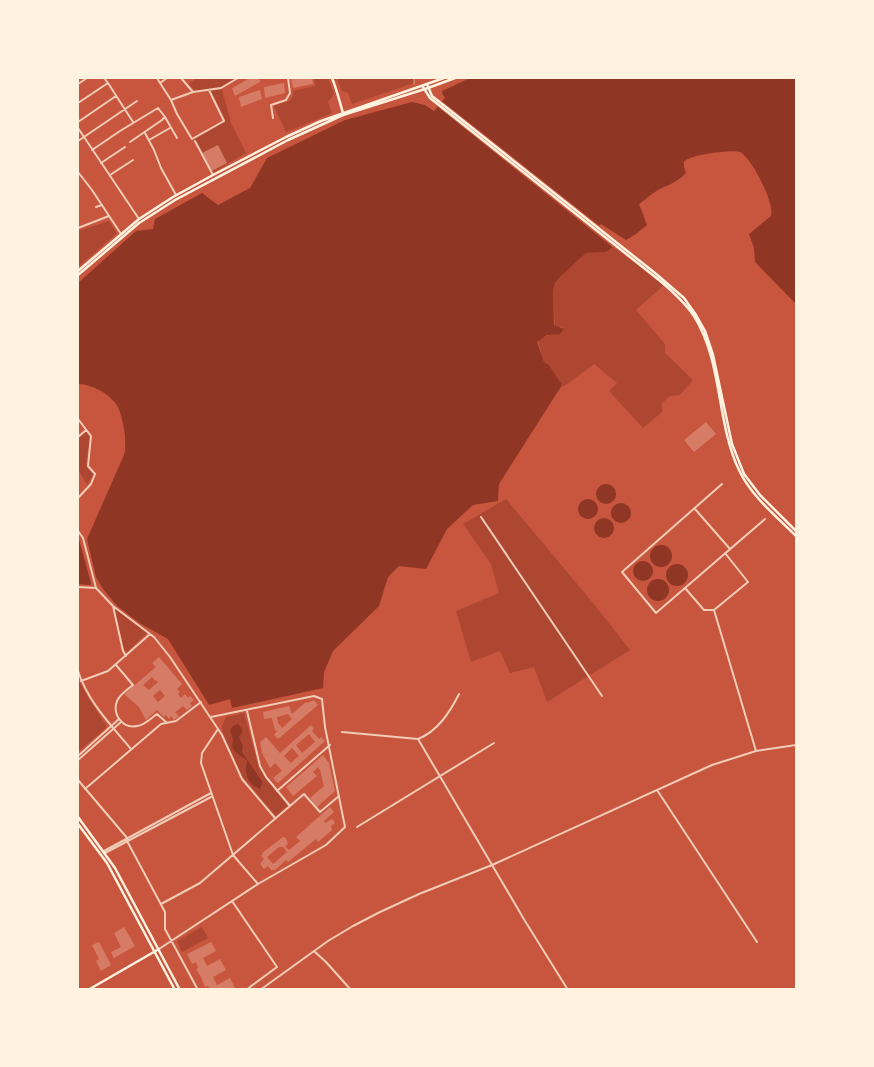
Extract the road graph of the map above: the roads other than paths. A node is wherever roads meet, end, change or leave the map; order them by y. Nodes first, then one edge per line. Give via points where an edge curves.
1 (88, 78) edge
2 (104, 78) edge
3 (157, 78) edge
4 (167, 78) edge
5 (181, 78) edge
6 (238, 78) edge
7 (288, 78) edge
8 (332, 78) edge
9 (444, 78) edge
10 (455, 78) edge
11 (108, 83) junction
12 (160, 83) junction
13 (78, 84) edge
14 (425, 87) junction
15 (209, 90) junction
16 (193, 92) junction
17 (116, 96) junction
18 (171, 100) junction
19 (137, 101) dead end
20 (78, 103) edge
21 (125, 109) junction
22 (343, 114) junction
23 (165, 117) junction
24 (273, 118) dead end
25 (78, 122) edge
26 (133, 122) junction
27 (78, 128) edge
28 (170, 128) junction
29 (145, 133) junction
30 (83, 137) junction
31 (177, 138) dead end
32 (149, 140) junction
33 (78, 141) edge
34 (195, 141) dead end
35 (130, 142) dead end
36 (125, 147) dead end
37 (92, 150) junction
38 (133, 160) dead end
39 (100, 163) junction
40 (78, 172) edge
41 (213, 175) junction
42 (109, 176) junction
43 (176, 195) junction
44 (102, 205) junction
45 (96, 207) dead end
46 (109, 216) junction
47 (139, 219) junction
48 (78, 228) edge
49 (121, 234) junction
50 (639, 262) junction
51 (78, 271) edge
52 (78, 275) edge
53 (78, 419) edge
54 (86, 430) junction
55 (78, 437) edge
56 (722, 484) dead end
57 (78, 498) edge
58 (695, 509) junction
59 (481, 517) dead end
60 (765, 519) dead end
61 (796, 531) edge
62 (78, 532) edge
63 (796, 536) edge
64 (730, 549) junction
65 (725, 553) junction
66 (78, 587) edge
67 (96, 588) junction
68 (685, 588) junction
69 (113, 606) junction
70 (714, 610) junction
71 (150, 634) junction
72 (126, 656) junction
73 (116, 665) junction
74 (78, 671) edge
75 (81, 681) junction
76 (459, 694) dead end
77 (602, 696) dead end
78 (201, 702) junction
79 (246, 711) junction
80 (211, 717) junction
81 (120, 721) junction
82 (166, 722) junction
83 (112, 727) junction
84 (218, 729) junction
85 (342, 732) dead end
86 (418, 739) junction
87 (494, 743) dead end
88 (330, 745) junction
89 (796, 745) edge
90 (131, 749) junction
91 (756, 751) junction
92 (78, 756) edge
93 (78, 760) edge
94 (440, 777) junction
95 (78, 780) edge
96 (85, 789) junction
97 (277, 790) junction
98 (657, 790) junction
99 (212, 795) junction
100 (340, 795) junction
101 (290, 806) junction
102 (78, 817) edge
103 (275, 818) junction
104 (78, 824) edge
105 (357, 828) dead end
106 (128, 840) junction
107 (104, 852) junction
108 (233, 855) junction
109 (492, 865) junction
110 (258, 884) junction
111 (232, 901) junction
112 (161, 904) junction
113 (172, 941) junction
114 (757, 942) dead end
115 (159, 949) junction
116 (155, 951) junction
117 (314, 952) junction
118 (88, 990) edge
119 (175, 990) edge
120 (180, 990) edge
121 (198, 990) edge
122 (246, 990) edge
123 (260, 990) edge
124 (351, 990) edge
125 (568, 990) edge

1 - 13 street
2 - 11 street
3 - 12 street
4 - 12 street
5 - 16 street
6 - 15 street via 221,88
7 - 24 street via 290,93 286,100 270,105
8 - 22 main road
9 - 14 main road
10 - 14 main road
11 - 17 street
11 - 20 street
12 - 18 street
14 - 22 main road
14 - 50 main road via 427,95
15 - 16 street
15 - 18 street via 224,121 192,139
16 - 18 street
17 - 21 street
17 - 25 street
19 - 21 street
21 - 26 street
21 - 30 street
22 - 41 main road via 286,137
22 - 52 main road via 175,200 139,223
23 - 26 street via 158,108
23 - 28 street
23 - 29 street
26 - 37 street
27 - 30 street
28 - 31 street
28 - 32 street
29 - 32 street
29 - 35 street
30 - 33 street
30 - 37 street
32 - 43 street
34 - 41 street
36 - 39 street
37 - 39 street
38 - 42 street
39 - 42 street
40 - 44 street
41 - 43 main road
42 - 47 street
43 - 47 main road
44 - 45 street
44 - 46 street
46 - 48 street
46 - 49 street
47 - 49 main road
49 - 51 main road
50 - 61 main road via 678,292 700,320 712,349 740,465 755,490
50 - 63 main road via 676,294 694,317 709,350 737,466 753,491
53 - 54 street
54 - 55 street
54 - 57 street via 92,437 88,466 95,474 91,484
56 - 58 street
58 - 64 street
58 - 68 street via 622,572 656,612
59 - 77 street
60 - 64 street
62 - 67 street via 83,538
64 - 65 street
65 - 68 street
65 - 70 street via 748,582
66 - 67 street
67 - 69 street
68 - 70 street via 704,610
69 - 71 street
69 - 72 street
70 - 91 street
71 - 72 street
71 - 78 street
72 - 73 street
73 - 75 street via 105,673
73 - 81 street via 133,685 117,702
74 - 75 street
75 - 83 street
76 - 86 street via 443,720
78 - 80 street
78 - 82 street via 178,720
79 - 80 street
79 - 88 street via 316,696 323,701
79 - 97 street via 260,766
80 - 84 street
81 - 82 street via 138,726 157,714
81 - 83 street
82 - 90 street
83 - 90 street
83 - 92 street
83 - 93 street
84 - 99 street via 201,758
84 - 103 street via 242,779
85 - 86 street
86 - 94 street
87 - 94 street
88 - 97 street
88 - 100 street
89 - 91 street
90 - 96 street
91 - 98 street via 712,765
94 - 105 street
94 - 109 street
95 - 96 street
96 - 106 street
97 - 101 street
98 - 109 street
98 - 114 street
99 - 106 street
99 - 108 street
100 - 101 street via 320,812 304,794
100 - 110 street via 345,827 326,844
101 - 103 street
102 - 107 main road
103 - 108 street
104 - 116 main road via 107,863
106 - 107 street
106 - 112 street
107 - 115 main road
108 - 110 street
108 - 112 street via 197,885
109 - 117 street via 380,912
109 - 125 street
110 - 111 street
111 - 113 street
111 - 122 street via 277,966
112 - 113 street via 165,912 165,929
113 - 115 street
113 - 121 street
115 - 116 main road
115 - 120 main road
116 - 118 main road
116 - 119 main road
117 - 123 street
117 - 124 street

